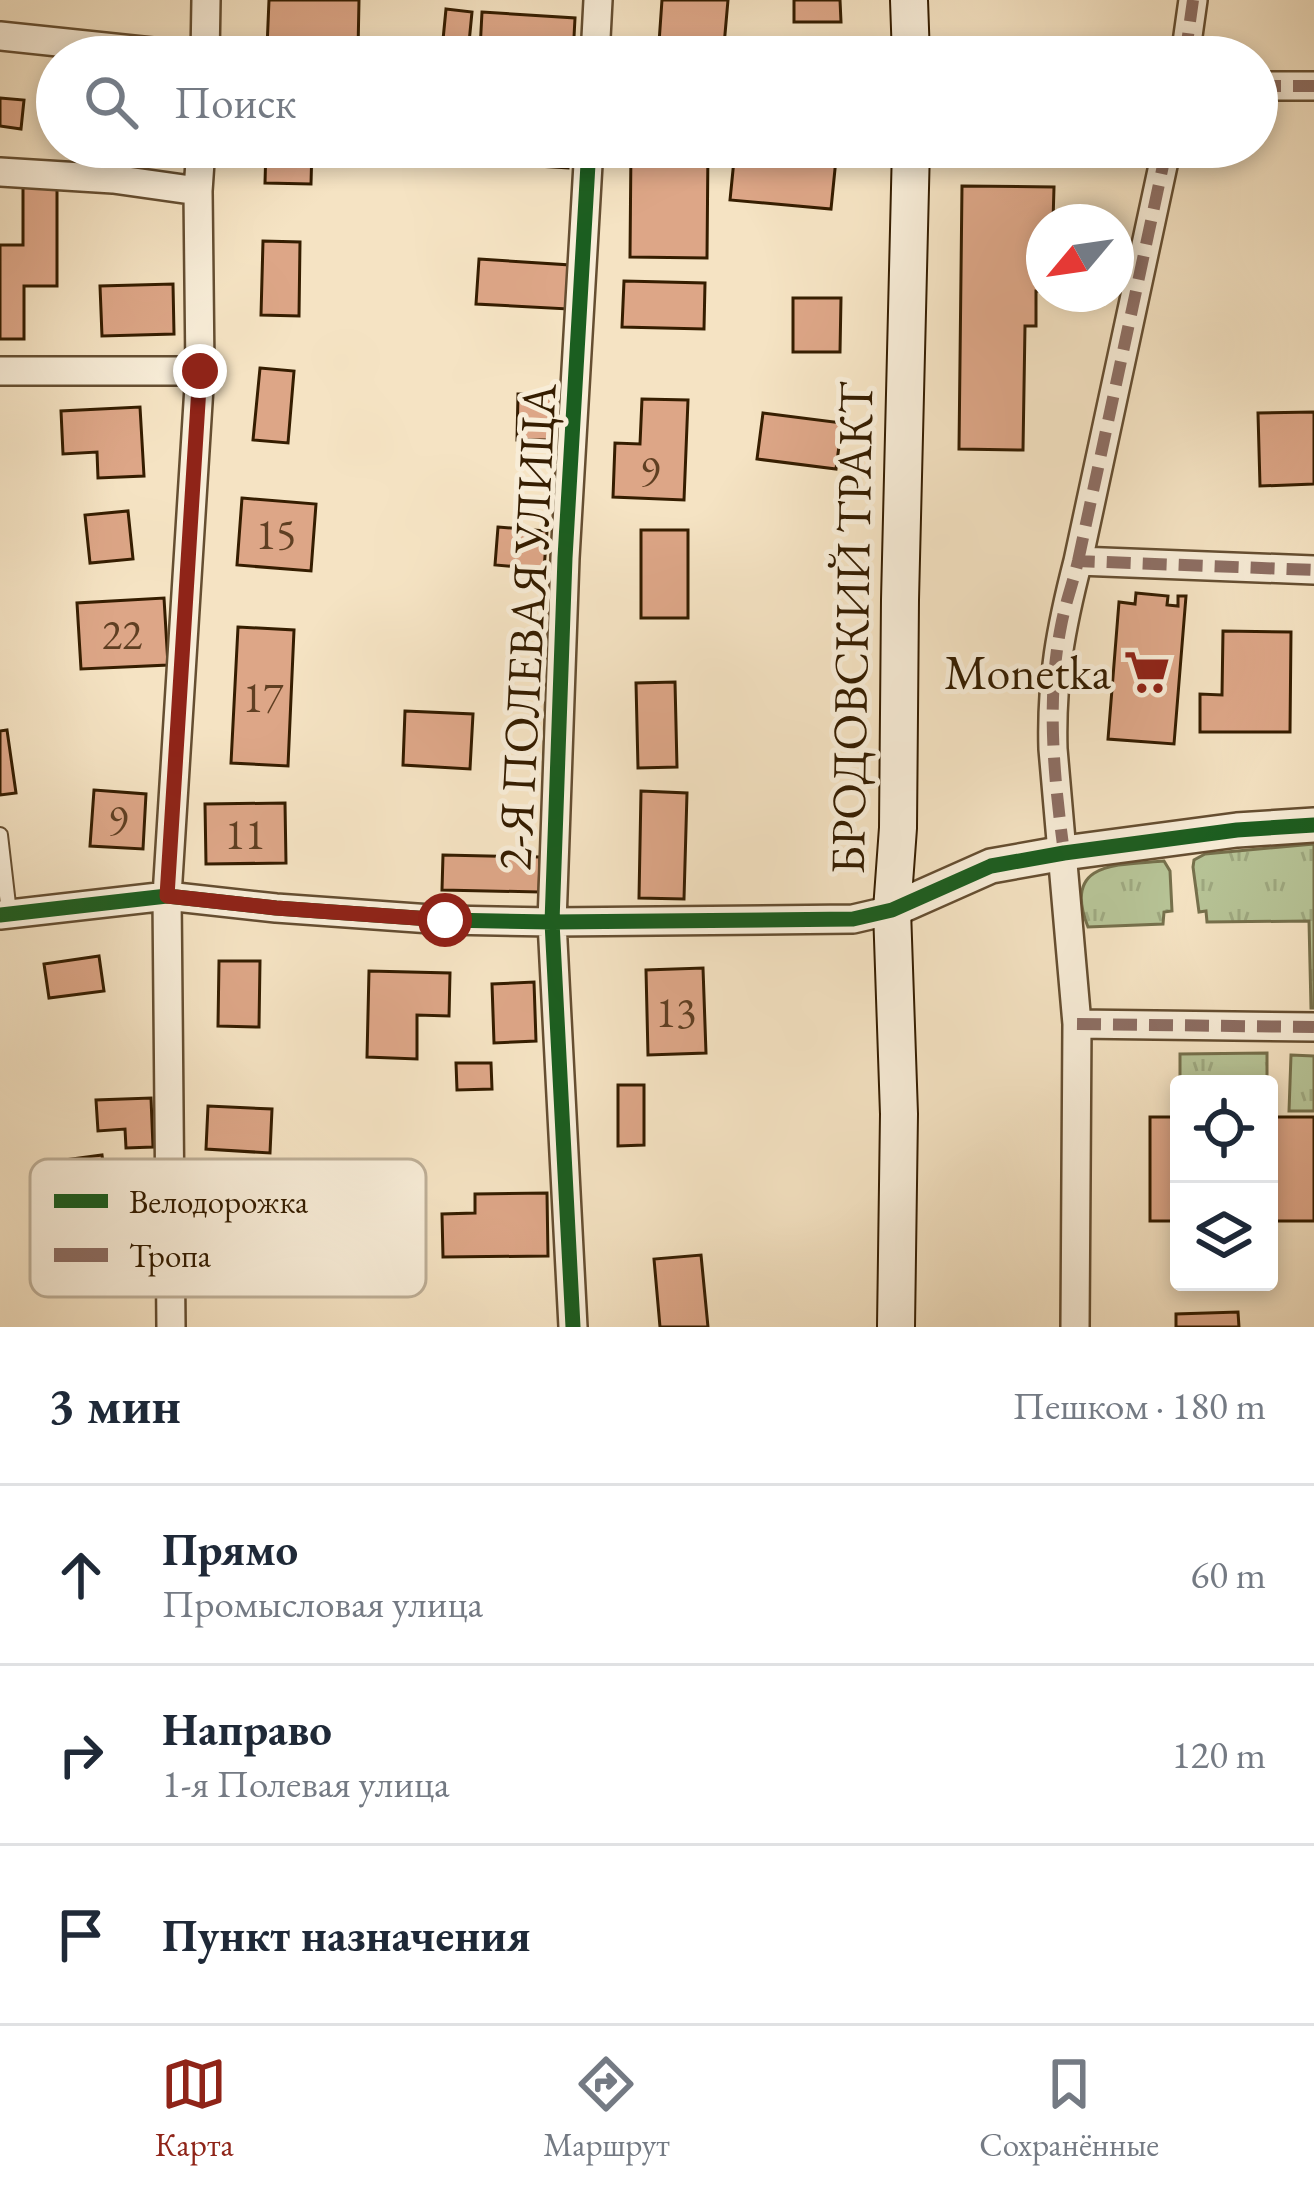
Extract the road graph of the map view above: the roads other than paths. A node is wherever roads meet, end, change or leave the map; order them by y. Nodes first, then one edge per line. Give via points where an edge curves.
1 (206, 0) edge
2 (598, 0) edge
3 (909, 0) edge
4 (1193, 0) edge
5 (203, 36) edge
6 (596, 36) edge
7 (910, 36) edge
8 (1188, 36) edge
9 (0, 37) edge
10 (36, 41) edge
11 (1278, 86) edge
12 (1314, 86) edge
13 (200, 168) edge
14 (588, 168) edge
15 (910, 168) edge
16 (1162, 168) edge
17 (0, 172) edge
18 (198, 191) junction
19 (0, 371) edge
20 (200, 371) junction
21 (1078, 561) junction
22 (1314, 570) edge
23 (1314, 825) edge
24 (0, 835) edge
25 (1064, 853) junction
26 (167, 896) junction
27 (892, 910) junction
28 (5, 914) edge
29 (552, 922) junction
30 (1077, 1024) junction
31 (1314, 1027) edge
32 (169, 1159) edge
33 (171, 1297) edge
34 (171, 1327) edge
35 (572, 1327) edge
36 (896, 1327) edge
37 (1075, 1327) edge

1 - 5 street
2 - 6 street
3 - 7 main road
4 - 8 street
9 - 10 street
11 - 12 street
13 - 18 street
14 - 29 street, 2-Я ПОЛЕВАЯ УЛИЦА
15 - 27 main road, БРОДОВСКИЙ ТРАКТ
16 - 21 street
17 - 18 street
18 - 20 street
19 - 20 street
20 - 26 street
21 - 22 street
21 - 25 street via 1052,707
23 - 25 street
24 - 28 lane
25 - 27 street via 992,866
25 - 30 street
26 - 28 street
26 - 29 street
26 - 32 street
27 - 29 street via 853,919
27 - 36 main road, БРОДОВСКИЙ ТРАКТ
29 - 35 street, 2-Я ПОЛЕВАЯ УЛИЦА
30 - 31 street
30 - 37 street
33 - 34 street

